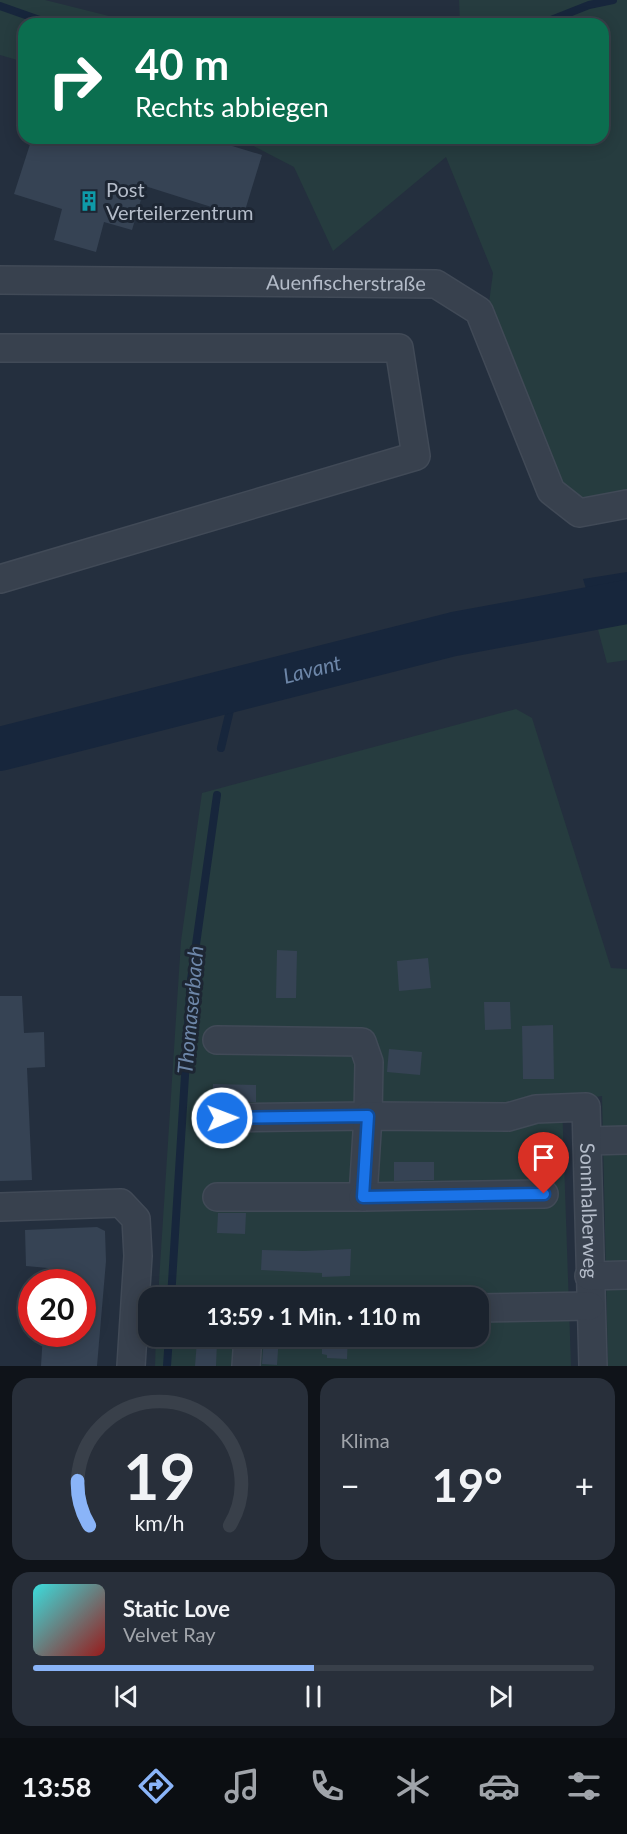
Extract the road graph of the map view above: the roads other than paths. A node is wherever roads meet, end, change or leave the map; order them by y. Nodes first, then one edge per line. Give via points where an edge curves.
1 (0, 280) edge
2 (0, 348) edge
3 (627, 504) edge
4 (0, 579) edge
5 (217, 1040) dead end
6 (368, 1116) junction
7 (222, 1118) dead end
8 (627, 1140) edge
9 (587, 1141) junction
10 (544, 1194) dead end
11 (217, 1197) dead end
12 (363, 1197) junction
13 (0, 1207) edge
14 (627, 1275) edge
15 (590, 1276) junction
16 (590, 1306) junction
17 (489, 1308) edge
18 (247, 1347) edge
19 (131, 1366) edge
20 (246, 1366) edge
21 (593, 1366) edge

1 - 3 street, Auenfischerstraße via 436,284 479,311 551,491 579,513
2 - 4 street via 399,348 416,456
5 - 6 street via 362,1042 369,1062
6 - 7 street
6 - 9 street, Sonnhalberweg via 508,1117 536,1109 586,1107
6 - 12 street
8 - 9 street
9 - 15 street, Sonnhalberweg
10 - 12 street
11 - 12 street
13 - 19 street via 121,1203 136,1219 138,1256
14 - 15 street
15 - 16 street, Sonnhalberweg
16 - 17 street
16 - 21 street, Sonnhalberweg
18 - 20 street

